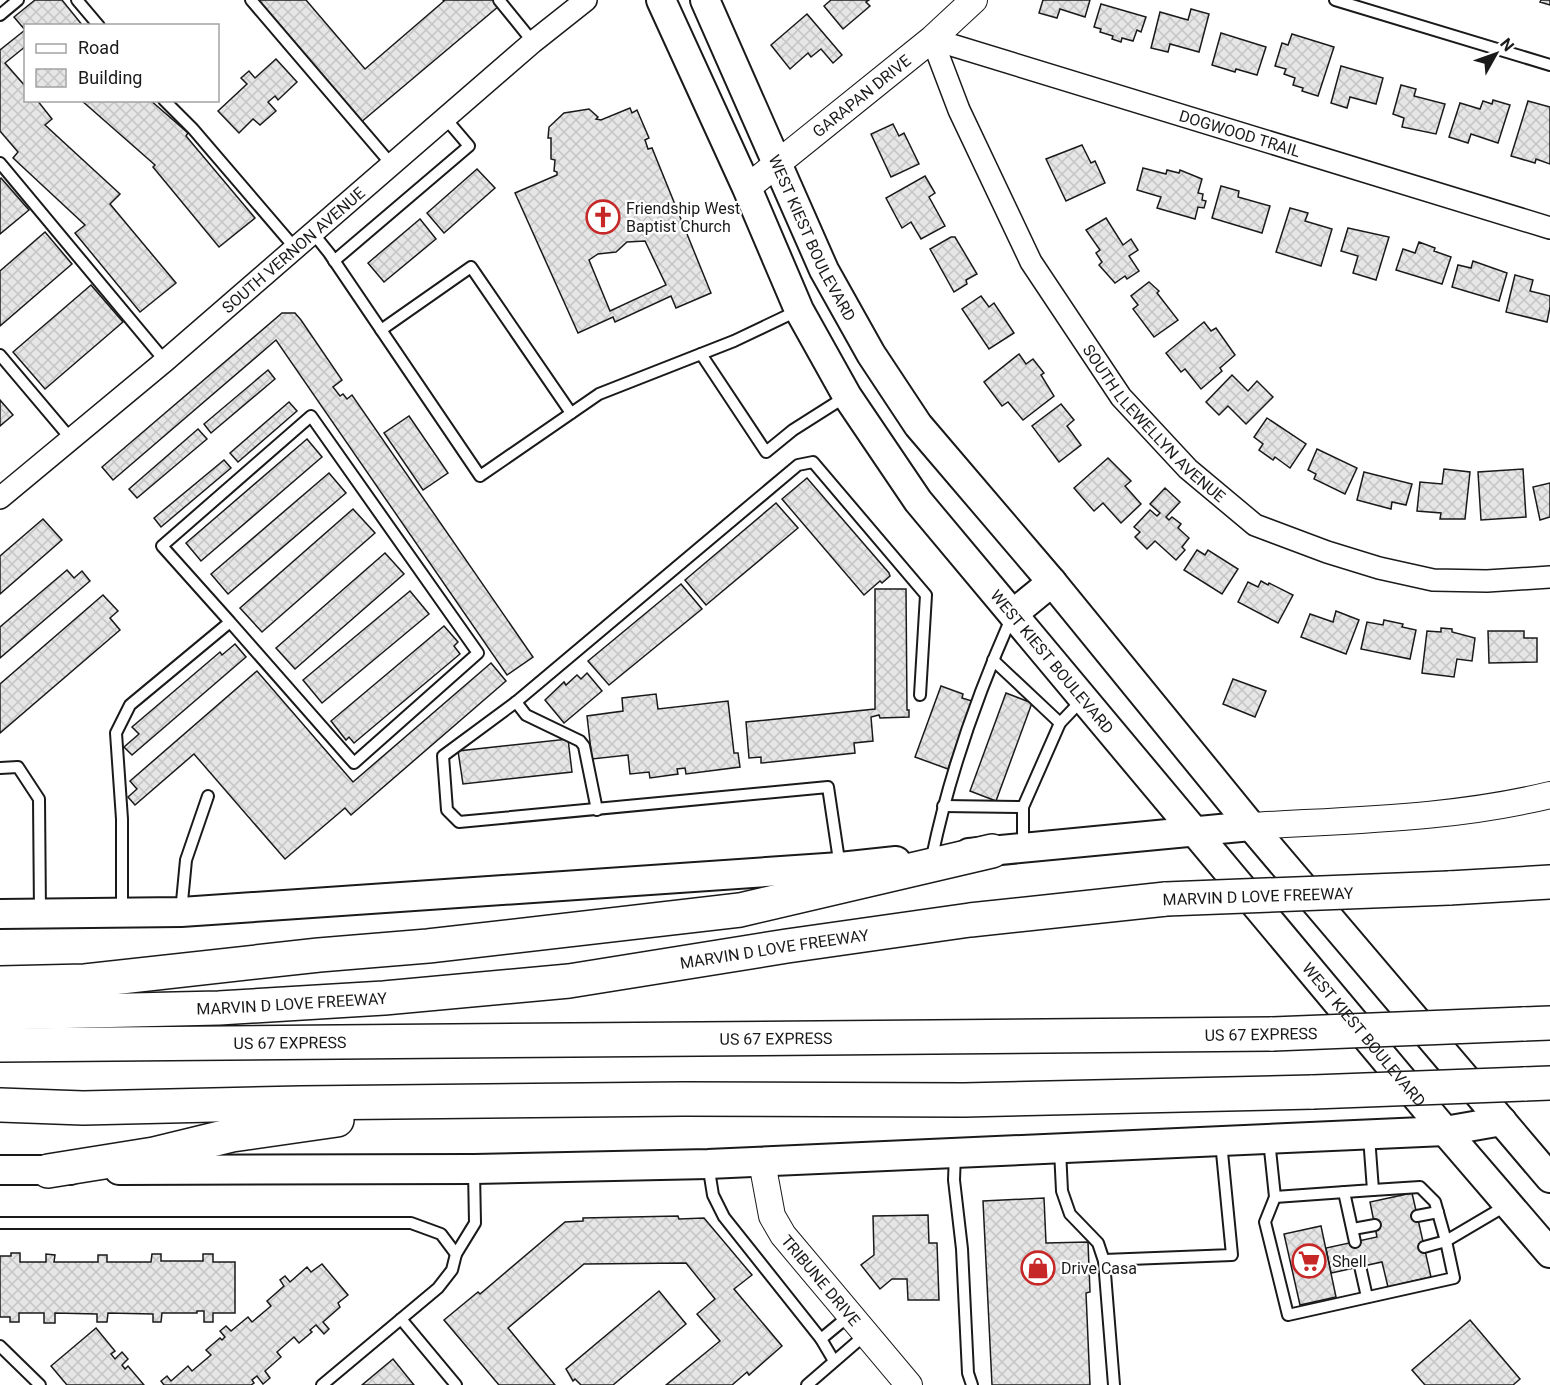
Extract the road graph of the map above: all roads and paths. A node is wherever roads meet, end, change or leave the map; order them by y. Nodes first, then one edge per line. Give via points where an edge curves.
1 (18, 0) edge
2 (77, 0) edge
3 (251, 0) edge
4 (499, 0) edge
5 (586, 0) edge
6 (661, 0) edge
7 (974, 0) edge
8 (1335, 0) edge
9 (711, 2) edge
10 (0, 15) edge
11 (97, 24) edge
12 (932, 39) junction
13 (533, 42) junction
14 (1550, 64) edge
15 (166, 102) edge
16 (446, 119) junction
17 (0, 163) edge
18 (777, 163) junction
19 (392, 165) junction
20 (747, 188) junction
21 (1550, 228) edge
22 (313, 233) junction
23 (295, 248) junction
24 (334, 261) junction
25 (824, 270) junction
26 (794, 300) junction
27 (381, 330) junction
28 (702, 354) junction
29 (0, 356) edge
30 (165, 361) junction
31 (847, 396) junction
32 (571, 414) junction
33 (71, 439) junction
34 (0, 498) edge
35 (1550, 577) edge
36 (1052, 582) junction
37 (1013, 614) junction
38 (230, 622) junction
39 (993, 660) junction
40 (920, 695) dead end
41 (1084, 697) junction
42 (516, 702) junction
43 (1060, 723) junction
44 (0, 768) edge
45 (1550, 795) edge
46 (208, 796) dead end
47 (943, 806) junction
48 (1023, 807) junction
49 (597, 810) junction
50 (1251, 826) junction
51 (1195, 830) junction
52 (1007, 849) junction
53 (932, 857) junction
54 (840, 867) junction
55 (1550, 882) edge
56 (181, 912) junction
57 (39, 913) junction
58 (122, 913) junction
59 (0, 914) edge
60 (0, 983) edge
61 (0, 1013) edge
62 (1536, 1023) edge
63 (0, 1045) edge
64 (1537, 1084) edge
65 (436, 1102) junction
66 (0, 1105) edge
67 (1502, 1121) junction
68 (1445, 1131) junction
69 (1369, 1135) junction
70 (1269, 1139) junction
71 (1221, 1141) junction
72 (1060, 1149) junction
73 (955, 1154) junction
74 (762, 1162) junction
75 (708, 1164) junction
76 (474, 1169) junction
77 (0, 1170) edge
78 (48, 1171) junction
79 (1550, 1178) edge
80 (1373, 1190) junction
81 (1344, 1192) junction
82 (1275, 1197) junction
83 (1508, 1205) junction
84 (1438, 1212) junction
85 (1417, 1216) dead end
86 (0, 1224) edge
87 (1375, 1225) dead end
88 (1353, 1229) junction
89 (1446, 1241) junction
90 (1355, 1242) dead end
91 (1424, 1247) dead end
92 (1550, 1253) edge
93 (456, 1254) junction
94 (1104, 1260) junction
95 (1360, 1266) dead end
96 (1367, 1298) junction
97 (850, 1315) junction
98 (401, 1319) junction
99 (866, 1334) junction
100 (821, 1339) junction
101 (0, 1346) edge
102 (834, 1361) junction
103 (40, 1385) edge
104 (322, 1385) edge
105 (456, 1385) edge
106 (807, 1385) edge
107 (909, 1385) edge
108 (972, 1385) edge
109 (1114, 1385) edge

1 - 10 lane
2 - 11 lane
3 - 19 lane
4 - 13 lane
5 - 13 street, SOUTH VERNON AVENUE
6 - 20 main road, WEST KIEST BOULEVARD
7 - 12 street, GARAPAN DRIVE
8 - 14 lane
9 - 18 main road, WEST KIEST BOULEVARD
12 - 18 street, GARAPAN DRIVE
12 - 21 street, DOGWOOD TRAIL
12 - 35 street, SOUTH LLEWELLYN AVENUE via 959,110 1031,262 1121,397 1188,469 1255,525 1379,568 1432,580
13 - 16 street, SOUTH VERNON AVENUE
15 - 23 lane
16 - 19 street, SOUTH VERNON AVENUE
16 - 24 lane via 469,146
17 - 30 lane
18 - 20 street, GARAPAN DRIVE
18 - 25 main road, WEST KIEST BOULEVARD
19 - 22 street, SOUTH VERNON AVENUE
20 - 26 main road, WEST KIEST BOULEVARD
22 - 23 street, SOUTH VERNON AVENUE
22 - 24 lane
23 - 30 street, SOUTH VERNON AVENUE
24 - 27 lane
25 - 26 main road
25 - 36 main road, WEST KIEST BOULEVARD via 871,354 918,425
26 - 28 lane via 734,341
26 - 31 main road, WEST KIEST BOULEVARD
27 - 32 lane via 480,476
27 - 32 lane via 471,267
28 - 31 lane via 766,452
28 - 32 lane via 599,394
29 - 33 lane
30 - 33 street, SOUTH VERNON AVENUE
31 - 37 main road, WEST KIEST BOULEVARD via 918,501
33 - 34 street, SOUTH VERNON AVENUE
36 - 37 main road
36 - 50 main road, WEST KIEST BOULEVARD
37 - 39 lane
37 - 41 main road, WEST KIEST BOULEVARD
38 - 38 lane via 162,546 311,416 478,653 354,763
38 - 58 lane via 130,705 116,733 122,819
39 - 43 lane
39 - 47 lane
40 - 42 lane via 926,595 813,462 798,465
41 - 43 lane
41 - 51 main road, WEST KIEST BOULEVARD
42 - 49 lane via 526,715 584,746
42 - 49 lane via 443,756 447,810 459,822
43 - 48 lane
44 - 57 lane via 18,767 39,799
45 - 50 street via 1506,806 1425,816
46 - 56 lane via 186,860
47 - 48 lane
47 - 53 lane
48 - 52 lane
49 - 54 lane via 828,787
50 - 51 main road
50 - 67 main road, WEST KIEST BOULEVARD
51 - 52 main road
51 - 68 main road, WEST KIEST BOULEVARD
52 - 53 main road
52 - 60 highway via 740,910 85,981
53 - 54 main road
54 - 56 main road
55 - 61 highway, MARVIN D LOVE FREEWAY, bridge via 1166,899 970,920 570,981 384,998 219,1008
56 - 58 main road
57 - 58 main road
57 - 59 main road
62 - 63 highway, US 67 EXPRESS, bridge via 1273,1034
64 - 65 highway, bridge via 964,1100
65 - 66 highway via 83,1108
65 - 78 highway via 387,1113 232,1135 154,1154
67 - 68 main road
67 - 79 main road, WEST KIEST BOULEVARD
68 - 69 main road
68 - 83 main road, WEST KIEST BOULEVARD
69 - 70 main road
69 - 80 lane
70 - 71 main road
70 - 82 lane
71 - 72 main road
71 - 94 lane via 1232,1256
72 - 73 main road
72 - 94 lane via 1062,1191 1070,1214 1098,1243
73 - 74 main road
73 - 108 lane via 968,1374
74 - 75 main road
74 - 97 street, TRIBUNE DRIVE via 767,1198 777,1225
75 - 76 main road
75 - 100 lane via 713,1195 724,1217
76 - 78 main road
76 - 93 lane via 475,1223
77 - 78 main road
80 - 81 lane
80 - 84 lane via 1420,1187 1436,1202
81 - 82 lane
81 - 88 lane
82 - 96 lane via 1265,1222 1288,1315
83 - 89 lane
83 - 92 main road, WEST KIEST BOULEVARD
84 - 85 lane
84 - 89 lane
86 - 93 lane via 411,1223 441,1234
87 - 88 lane
88 - 90 lane
89 - 91 lane
89 - 96 lane via 1454,1278
93 - 98 lane via 452,1270 438,1288
94 - 109 lane
95 - 96 lane
97 - 99 street, TRIBUNE DRIVE
97 - 100 lane
98 - 104 lane
98 - 105 lane
99 - 102 lane
99 - 107 street, TRIBUNE DRIVE
100 - 102 lane
101 - 103 lane
102 - 106 lane

